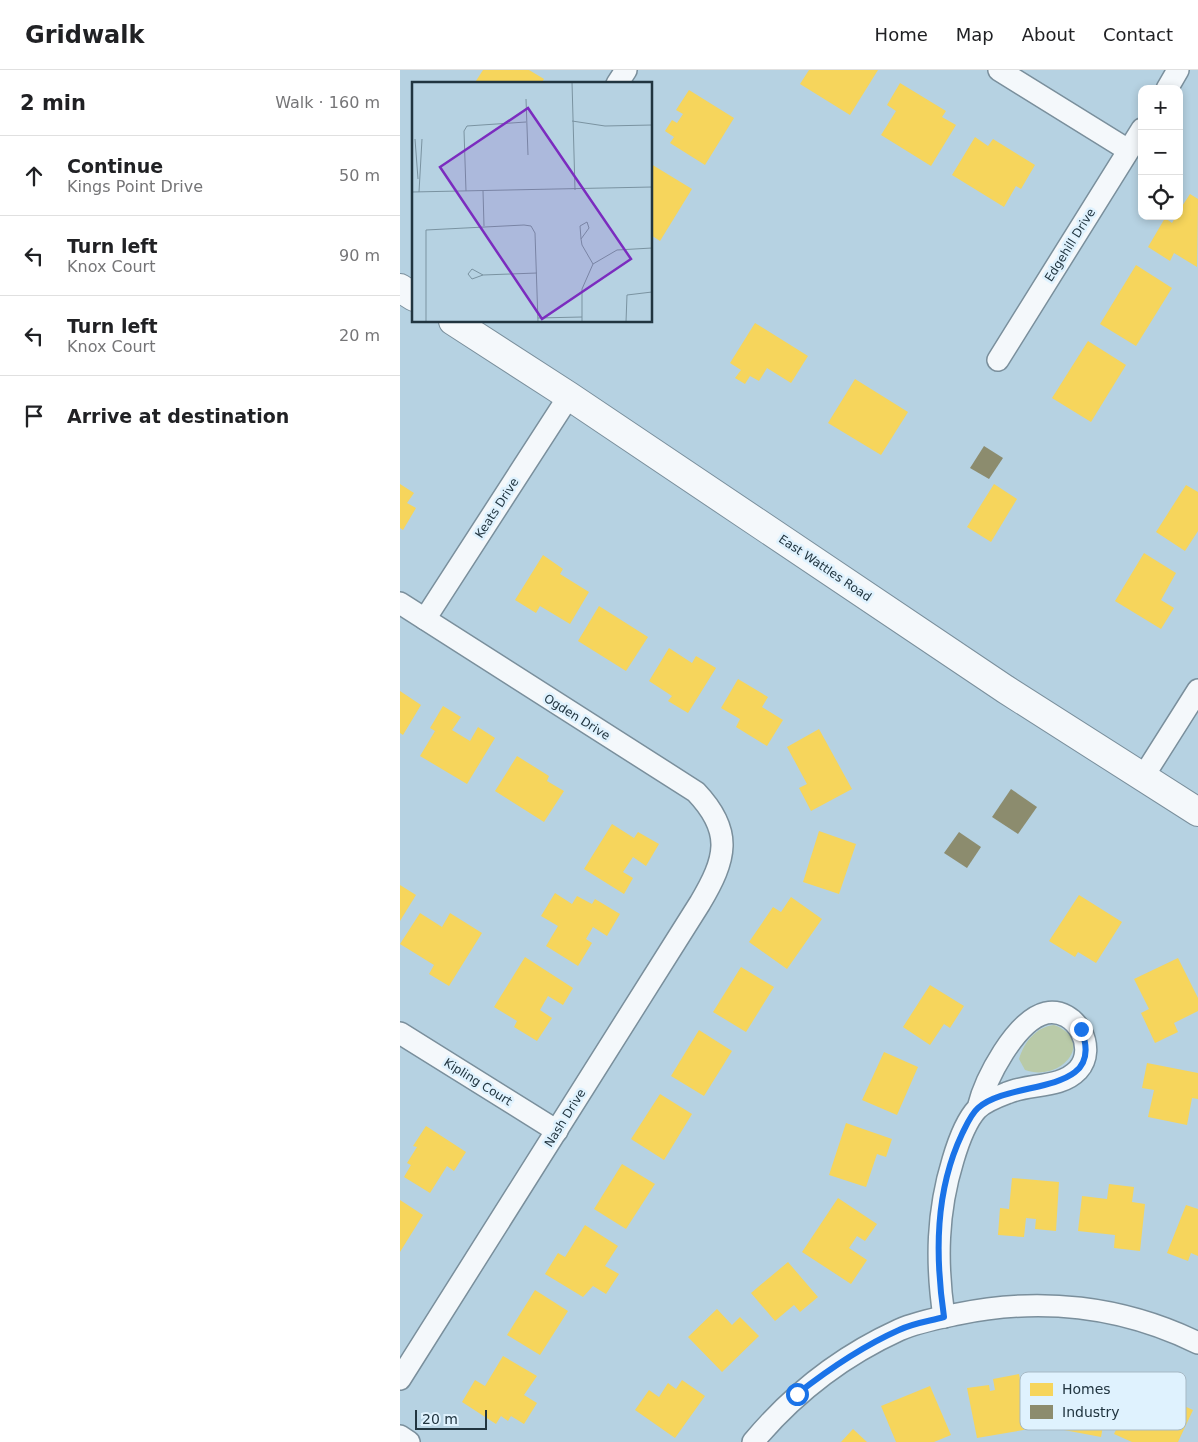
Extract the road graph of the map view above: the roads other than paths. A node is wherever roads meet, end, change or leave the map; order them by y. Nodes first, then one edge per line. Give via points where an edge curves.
1 (626, 70) edge
2 (999, 70) edge
3 (1178, 70) edge
4 (618, 82) edge
5 (1169, 85) edge
6 (1141, 130) edge
7 (1128, 150) junction
8 (400, 288) edge
9 (412, 295) edge
10 (462, 324) edge
11 (998, 360) dead end
12 (569, 396) junction
13 (400, 604) edge
14 (424, 619) junction
15 (1198, 690) edge
16 (1143, 777) junction
17 (1198, 812) edge
18 (722, 853) joint
19 (400, 1033) edge
20 (978, 1108) junction
21 (557, 1131) junction
22 (944, 1317) junction
23 (1198, 1343) edge
24 (400, 1379) edge
25 (400, 1436) edge
26 (409, 1442) edge
27 (752, 1442) edge

1 - 4 street
2 - 7 street
3 - 5 street
6 - 7 street, Edgehill Drive
7 - 11 street, Edgehill Drive
8 - 9 main road
10 - 12 main road, East Wattles Road
12 - 14 street, Keats Drive
12 - 16 main road, East Wattles Road via 1005,689
13 - 14 street, Ogden Drive
14 - 18 street, Ogden Drive via 696,792 718,822
15 - 16 street
16 - 17 main road, East Wattles Road
18 - 21 street, Nash Drive via 709,888
19 - 21 street, Kipling Court
20 - 20 street via 1008,1092 1070,1077 1080,1068 1085,1057 1086,1042 1081,1029 1060,1014 1035,1017 1026,1024 992,1071
20 - 22 street via 957,1146 945,1184 938,1274
21 - 24 street, Nash Drive
22 - 23 street via 994,1306 1079,1307 1122,1315
22 - 27 street via 901,1329 824,1373 797,1394
25 - 26 street

